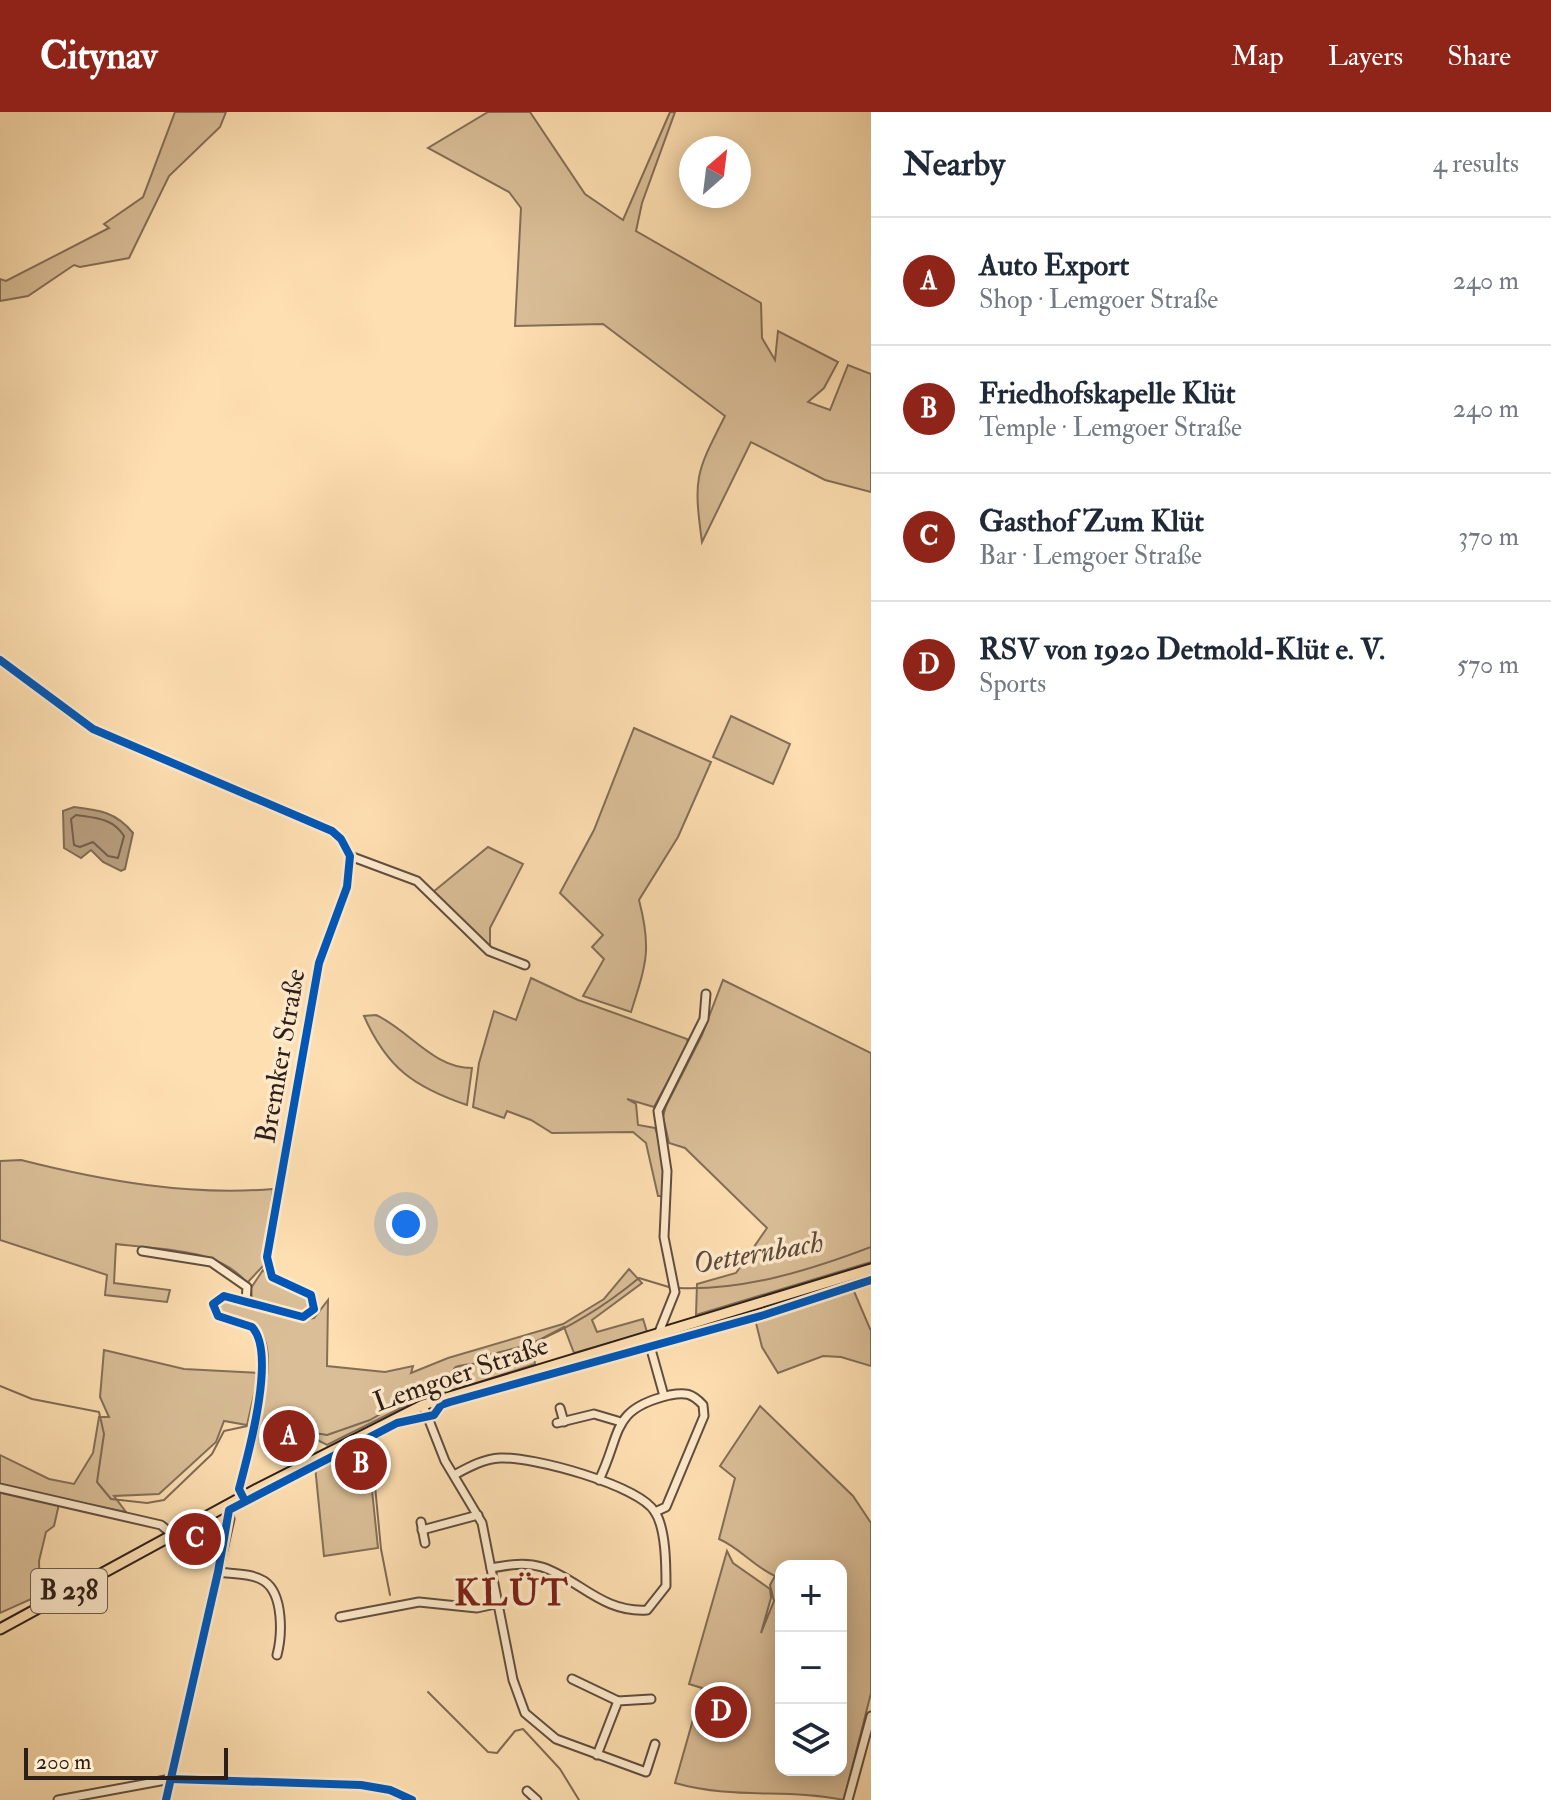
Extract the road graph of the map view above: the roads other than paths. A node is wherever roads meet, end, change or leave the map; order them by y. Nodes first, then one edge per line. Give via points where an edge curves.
1 (0, 660) edge
2 (350, 856) junction
3 (525, 965) dead end
4 (706, 994) dead end
5 (142, 1251) dead end
6 (871, 1269) edge
7 (246, 1302) junction
8 (659, 1332) junction
9 (652, 1353) dead end
10 (664, 1396) junction
11 (423, 1405) junction
12 (560, 1408) dead end
13 (621, 1422) junction
14 (454, 1475) junction
15 (599, 1480) junction
16 (0, 1488) edge
17 (243, 1497) junction
18 (226, 1505) junction
19 (655, 1512) junction
20 (478, 1515) junction
21 (172, 1534) junction
22 (425, 1543) dead end
23 (491, 1568) junction
24 (218, 1572) junction
25 (500, 1603) junction
26 (340, 1617) dead end
27 (0, 1629) edge
28 (277, 1655) dead end
29 (572, 1679) dead end
30 (651, 1699) dead end
31 (618, 1701) junction
32 (871, 1716) edge
33 (655, 1744) dead end
34 (597, 1755) junction
35 (171, 1779) junction
36 (527, 1791) dead end
37 (58, 1800) edge
38 (166, 1800) edge
39 (412, 1800) edge
40 (537, 1800) edge
41 (848, 1800) edge

1 - 2 street via 93,729 332,831
2 - 3 street via 417,881 489,951
2 - 7 street, Bremker Straße via 340,914 319,963 267,1257 272,1277 311,1295 314,1309 303,1317
4 - 8 street via 704,1019 657,1118 667,1158 664,1237 675,1292
5 - 7 street via 217,1264 247,1287
6 - 8 main road, Lemgoer Straße / B 238
7 - 17 street, Bremker Straße via 221,1296 213,1307 220,1317 252,1327 260,1338 254,1421 239,1489
8 - 11 main road, Lemgoer Straße / B 238
9 - 10 street
10 - 13 street via 633,1408
10 - 19 street via 688,1393 705,1411 666,1507
11 - 14 street
11 - 17 main road, Lemgoer Straße / B 238
12 - 13 street via 561,1422 594,1414
13 - 15 street
14 - 15 street via 482,1461 505,1458 534,1460
14 - 20 street
15 - 19 street via 638,1497
16 - 21 street via 150,1521
17 - 18 main road, Lemgoer Straße / B 238
18 - 21 main road, Lemgoer Straße / B 238
18 - 24 street via 230,1519
19 - 23 street via 666,1586 647,1610 592,1596 541,1567
20 - 22 street via 421,1526
20 - 23 street
21 - 27 main road, Lemgoer Straße / B 238
23 - 25 street
24 - 28 street via 257,1578 271,1588 280,1624
24 - 35 street
25 - 26 street via 477,1608 419,1602
25 - 34 street via 519,1702 537,1726 556,1739
29 - 31 street
30 - 31 street
31 - 34 street
32 - 41 street
33 - 34 street via 646,1772
35 - 37 street
35 - 38 street
35 - 39 street via 361,1785
36 - 40 street

